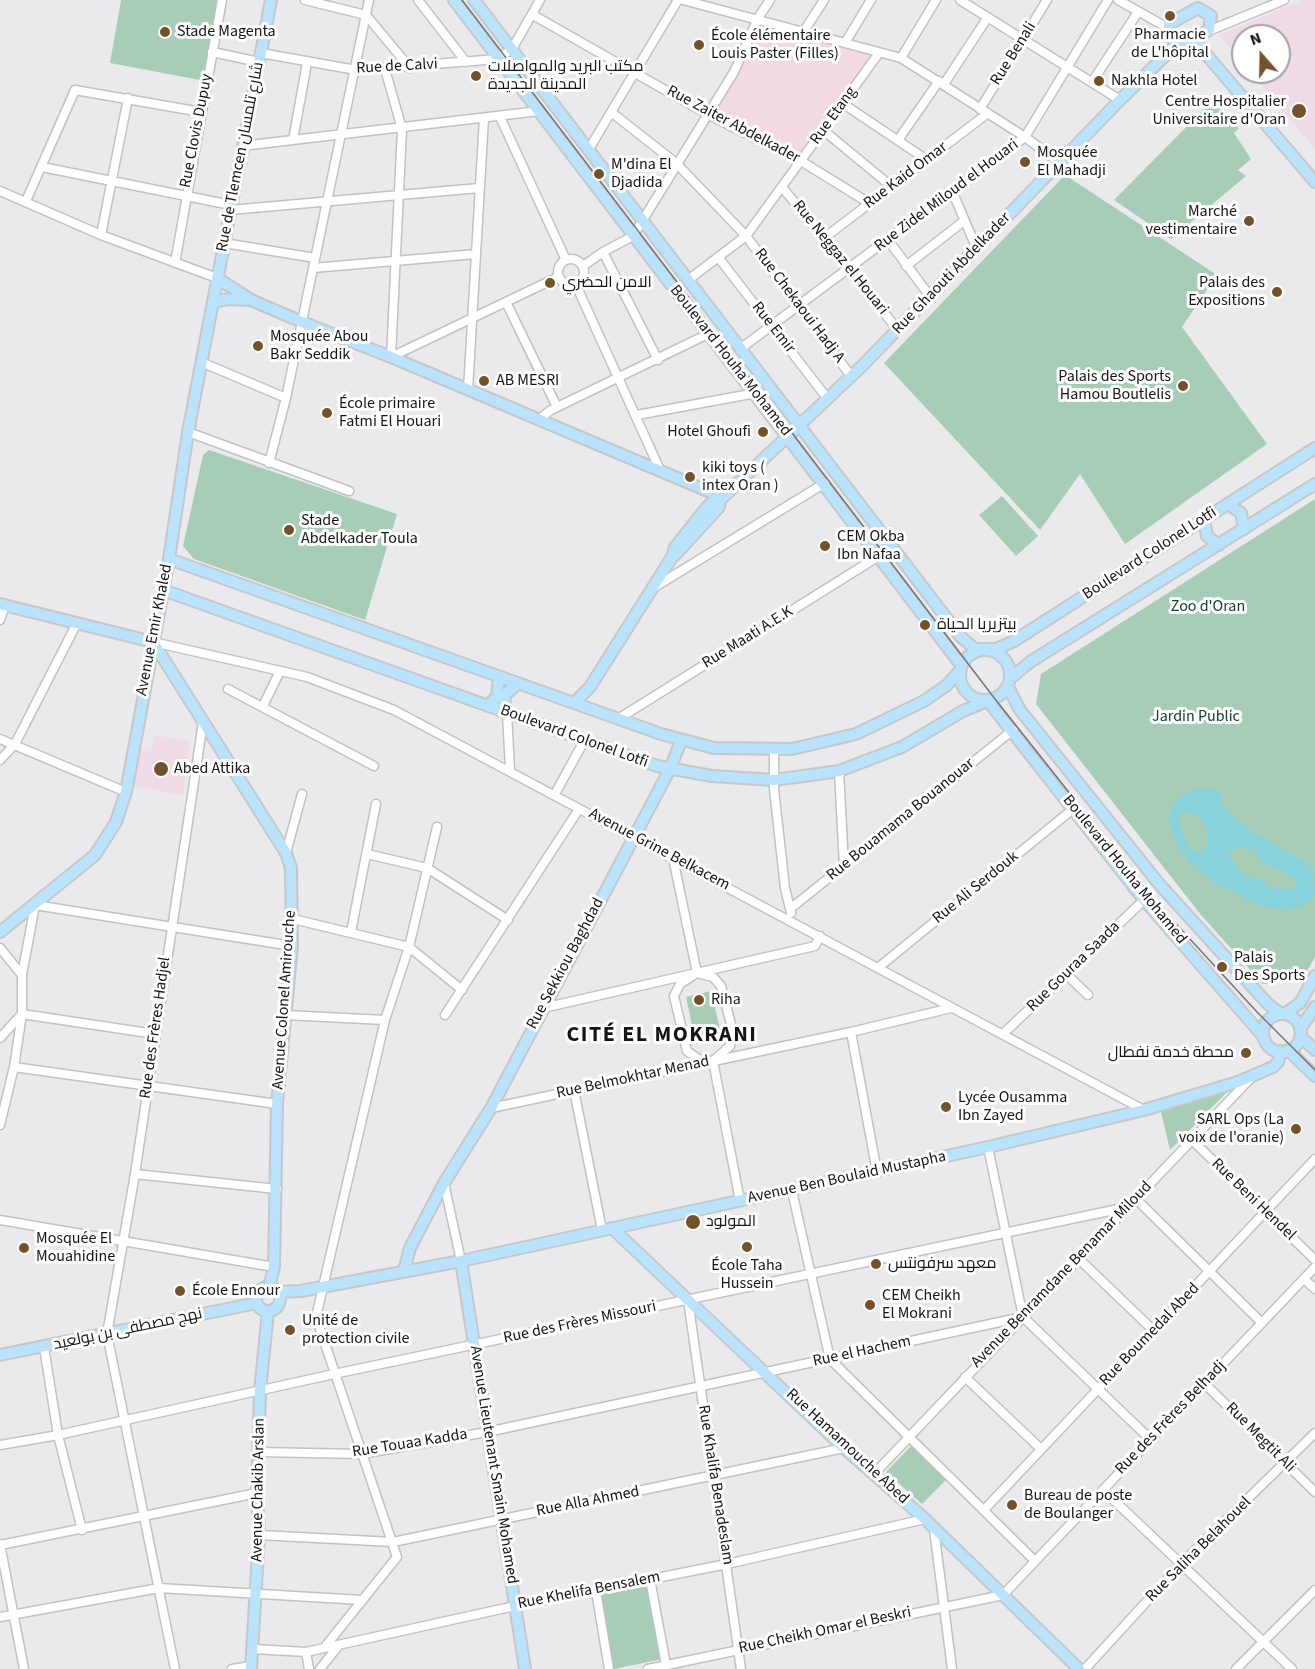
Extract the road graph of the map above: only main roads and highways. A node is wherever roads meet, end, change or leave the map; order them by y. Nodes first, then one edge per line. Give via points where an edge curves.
1 (271, 0) edge
2 (454, 0) edge
3 (474, 0) edge
4 (1198, 4) edge
5 (1193, 39) junction
6 (1178, 43) junction
7 (1315, 182) edge
8 (218, 278) junction
9 (251, 300) junction
10 (213, 302) junction
11 (800, 423) junction
12 (788, 435) junction
13 (1315, 448) edge
14 (1315, 484) edge
15 (721, 498) junction
16 (1228, 504) junction
17 (1204, 519) junction
18 (1244, 530) junction
19 (1219, 544) junction
20 (169, 559) junction
21 (163, 590) junction
22 (2, 604) edge
23 (153, 642) junction
24 (981, 650) junction
25 (961, 667) junction
26 (499, 677) junction
27 (1010, 683) junction
28 (517, 684) junction
29 (590, 687) junction
30 (987, 701) junction
31 (574, 703) junction
32 (488, 706) junction
33 (587, 708) junction
34 (505, 712) junction
35 (681, 741) junction
36 (657, 766) junction
37 (670, 770) junction
38 (662, 785) junction
39 (0, 932) edge
40 (1315, 976) edge
41 (1315, 1007) edge
42 (1282, 1014) junction
43 (1300, 1033) junction
44 (1263, 1036) junction
45 (1315, 1050) edge
46 (1284, 1051) junction
47 (1315, 1076) edge
48 (607, 1229) junction
49 (461, 1261) junction
50 (404, 1270) junction
51 (275, 1294) junction
52 (257, 1303) junction
53 (268, 1311) junction
54 (0, 1355) edge
55 (251, 1667) edge
56 (525, 1669) edge
57 (1079, 1669) edge

1 - 8 main road, Rue de Tlemcen شارع تلمسان
2 - 12 main road, Boulevard Houha Mohamed
3 - 11 main road, Boulevard Houha Mohamed
4 - 5 main road via 1212,21 1206,32
4 - 6 main road via 1173,20 1168,28 1171,38
5 - 6 main road
5 - 7 main road
6 - 11 main road, Rue Ghaouti Abdelkader via 898,330
8 - 9 main road
8 - 10 main road, Avenue Emir Khaled
9 - 10 main road
9 - 15 main road
10 - 20 main road, Avenue Emir Khaled
11 - 12 main road, Rue Ghaouti Abdelkader
11 - 24 main road, Boulevard Houha Mohamed via 961,637
12 - 15 main road, Rue Ghaouti Abdelkader
12 - 25 main road, Boulevard Houha Mohamed
13 - 16 main road, Boulevard Colonel Lotfi
14 - 18 main road, Boulevard Colonel Lotfi
15 - 29 main road, Rue Ghaouti Abdelkader via 707,507 675,547
16 - 17 main road, Boulevard Colonel Lotfi
16 - 18 main road via 1241,513
17 - 19 main road via 1207,536
17 - 24 main road, Boulevard Colonel Lotfi via 1014,641
18 - 19 main road, Boulevard Colonel Lotfi
19 - 27 main road, Boulevard Colonel Lotfi via 1030,662
20 - 21 main road, Avenue Emir Khaled
20 - 26 main road, Boulevard Colonel Lotfi
21 - 23 main road, Avenue Emir Khaled
21 - 32 main road, Boulevard Colonel Lotfi
22 - 23 main road
23 - 39 main road, Avenue Emir Khaled via 126,792 116,822 94,855
23 - 51 main road, Avenue Colonel Amirouche via 286,853 291,868 292,946 277,1104
24 - 25 main road via 969,656
24 - 27 main road via 1001,655 1010,667
25 - 30 main road via 961,682 968,694
25 - 35 main road, Boulevard Colonel Lotfi via 937,693 874,727 828,742 774,750
26 - 28 main road, Boulevard Colonel Lotfi
26 - 32 main road via 497,696
27 - 30 main road via 1000,697
27 - 42 main road, Boulevard Houha Mohamed via 1020,710 1160,885 1268,1004
28 - 31 main road, Boulevard Colonel Lotfi
28 - 34 main road via 505,695
29 - 31 main road, Rue Ghaouti Abdelkader
29 - 33 main road, Rue Ghaouti Abdelkader
30 - 37 main road, Boulevard Colonel Lotfi via 902,747 839,771 774,780
30 - 44 main road, Boulevard Houha Mohamed via 1144,900
31 - 33 main road, Boulevard Colonel Lotfi
32 - 34 main road, Boulevard Colonel Lotfi
33 - 35 main road, Boulevard Colonel Lotfi
34 - 36 main road, Boulevard Colonel Lotfi
35 - 37 main road, Rue Sekkiou Baghdad
36 - 37 main road, Boulevard Colonel Lotfi
36 - 38 main road
37 - 38 main road, Rue Sekkiou Baghdad
38 - 50 main road, Rue Sekkiou Baghdad via 491,1108 444,1183 410,1248
40 - 42 main road via 1300,1003
41 - 43 main road
42 - 43 main road via 1295,1019
42 - 44 main road via 1266,1022
43 - 45 main road
43 - 46 main road via 1297,1044
44 - 46 main road via 1268,1046
46 - 47 main road
46 - 48 main road, Avenue Ben Boulaid Mustapha via 1275,1065 1252,1077 1144,1110 988,1148
48 - 49 main road, Avenue Ben Boulaid Mustapha
48 - 57 main road, Rue Hamamouche Abed via 925,1519
49 - 50 main road, Avenue Ben Boulaid Mustapha
49 - 56 main road, Avenue Lieutenant Smain Mohamed
50 - 51 main road, Avenue Ben Boulaid Mustapha
51 - 52 main road via 259,1292
51 - 53 main road
52 - 53 main road
52 - 54 main road, نهج مصطفى بن بولعيد
53 - 55 main road, Avenue Chakib Arslan via 260,1391 259,1535

